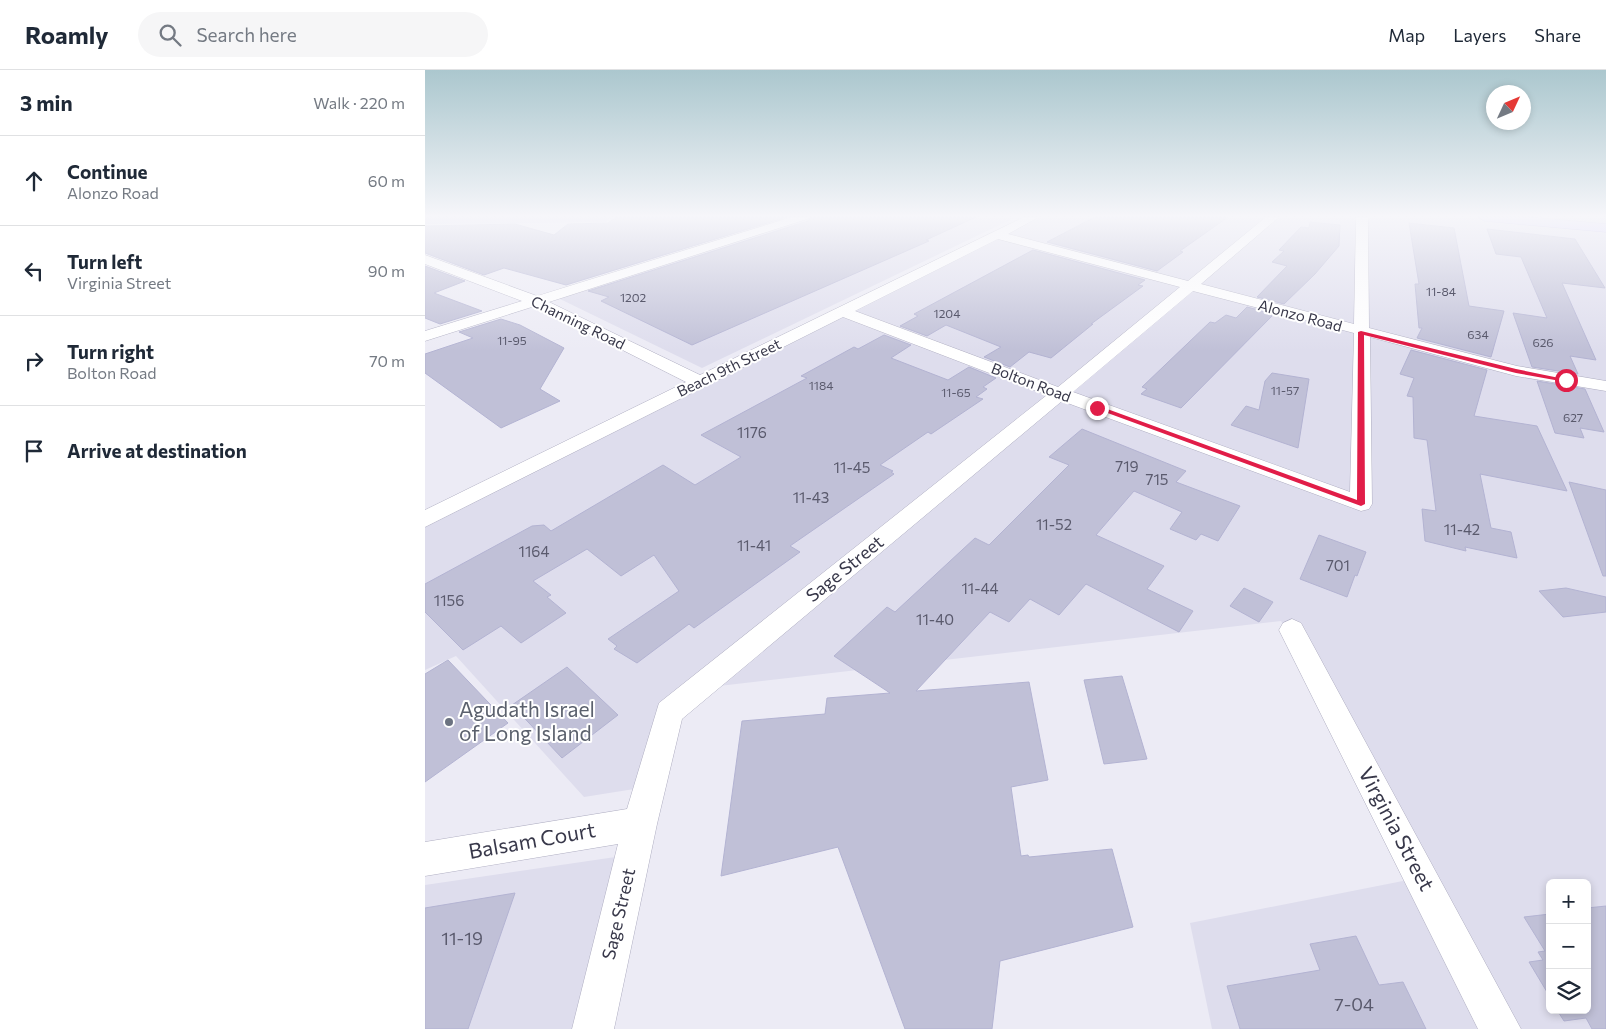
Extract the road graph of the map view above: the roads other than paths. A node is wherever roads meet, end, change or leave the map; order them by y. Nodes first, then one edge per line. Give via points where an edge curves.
1 (432, 262) edge
2 (660, 262) edge
3 (943, 262) edge
4 (1097, 262) edge
5 (1217, 262) edge
6 (1361, 262) edge
7 (1187, 286) junction
8 (535, 301) junction
9 (843, 312) junction
10 (1361, 332) junction
11 (425, 336) edge
12 (700, 382) junction
13 (1606, 386) edge
14 (1060, 394) junction
15 (1361, 504) joint
16 (425, 518) edge
17 (1292, 630) dead end
18 (640, 824) junction
19 (425, 859) edge
20 (593, 1029) edge
21 (1500, 1029) edge

1 - 8 street, Channing Road
2 - 8 street
3 - 9 street, Beach 9th Street
4 - 7 street, Alonzo Road
5 - 7 street, Sage Street
6 - 10 street
7 - 10 street, Alonzo Road
7 - 14 street, Sage Street
8 - 11 street
8 - 12 street, Channing Road
9 - 12 street, Beach 9th Street
9 - 14 street, Bolton Road
10 - 13 street, Alonzo Road via 1516,371
10 - 15 street
12 - 16 street, Beach 9th Street
14 - 15 street, Bolton Road
14 - 18 street, Sage Street via 669,712
17 - 21 street, Virginia Street
18 - 19 street, Balsam Court
18 - 20 street, Sage Street

